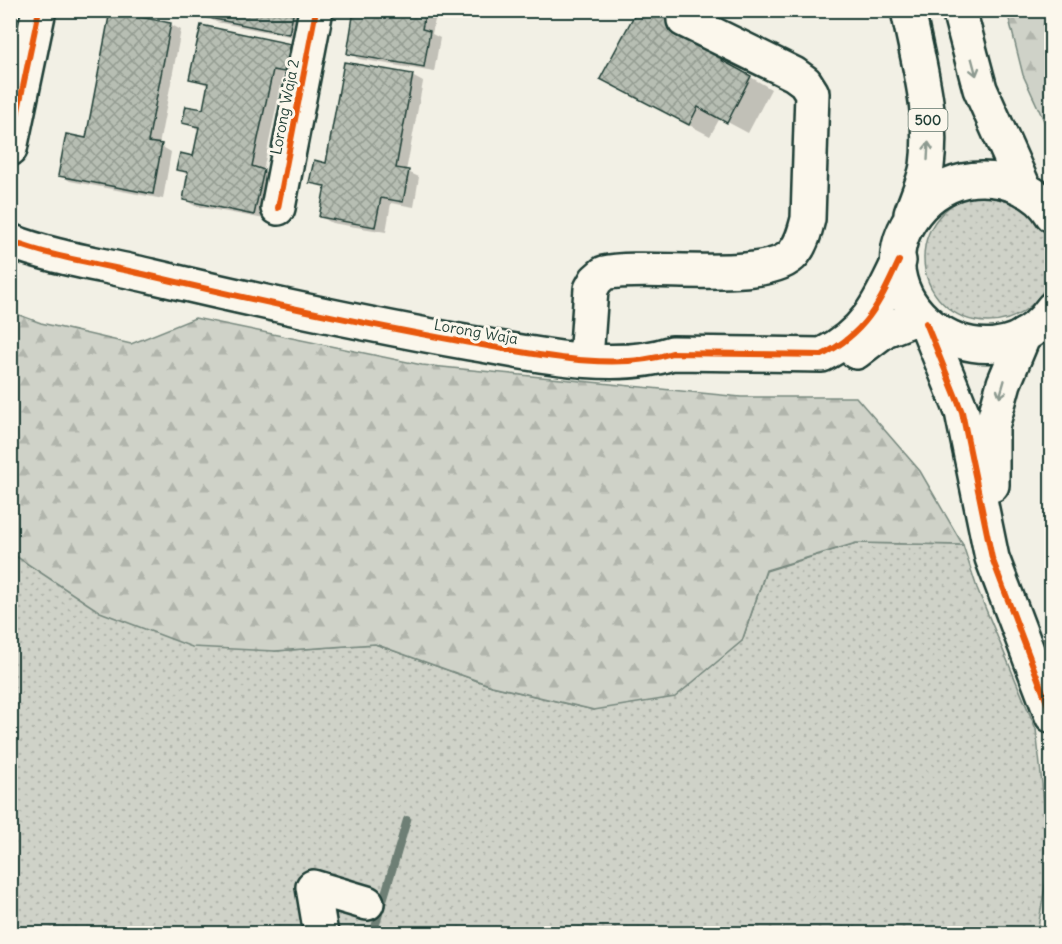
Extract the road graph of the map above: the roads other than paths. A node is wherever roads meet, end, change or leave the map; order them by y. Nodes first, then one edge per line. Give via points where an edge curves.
1 (39, 10) edge
2 (316, 10) edge
3 (908, 10) edge
4 (959, 10) edge
5 (684, 20) dead end
6 (10, 149) edge
7 (1043, 204) edge
8 (279, 208) dead end
9 (906, 227) junction
10 (10, 241) edge
11 (898, 261) junction
12 (922, 320) junction
13 (1040, 323) edge
14 (586, 359) junction
15 (651, 361) junction
16 (992, 558) junction
17 (1052, 716) edge
18 (366, 903) dead end
19 (321, 933) edge

1 - 6 street
2 - 8 street, Lorong Waja 2
9 -> 3 street, 500 via 927,168 929,130 926,93
4 -> 7 street, 500 via 980,89
5 - 14 street via 794,74 812,93 808,219 803,239 793,255 765,267 604,273 591,289
7 - 9 street, 500 via 992,179 957,182 927,200
9 - 11 street, 500
10 - 14 street, Lorong Waja via 392,329 514,351
11 - 12 street, 500 via 906,295
11 - 15 street, Lorong Waja via 868,321 841,346 822,355 672,353
12 - 13 street via 940,334 973,345 991,345
12 - 15 street, Lorong Waja via 885,330 830,369 669,371
12 - 16 street via 962,412
13 -> 16 street via 1004,383 992,427
14 - 15 street, Lorong Waja
16 - 17 street
18 - 19 street via 313,887

